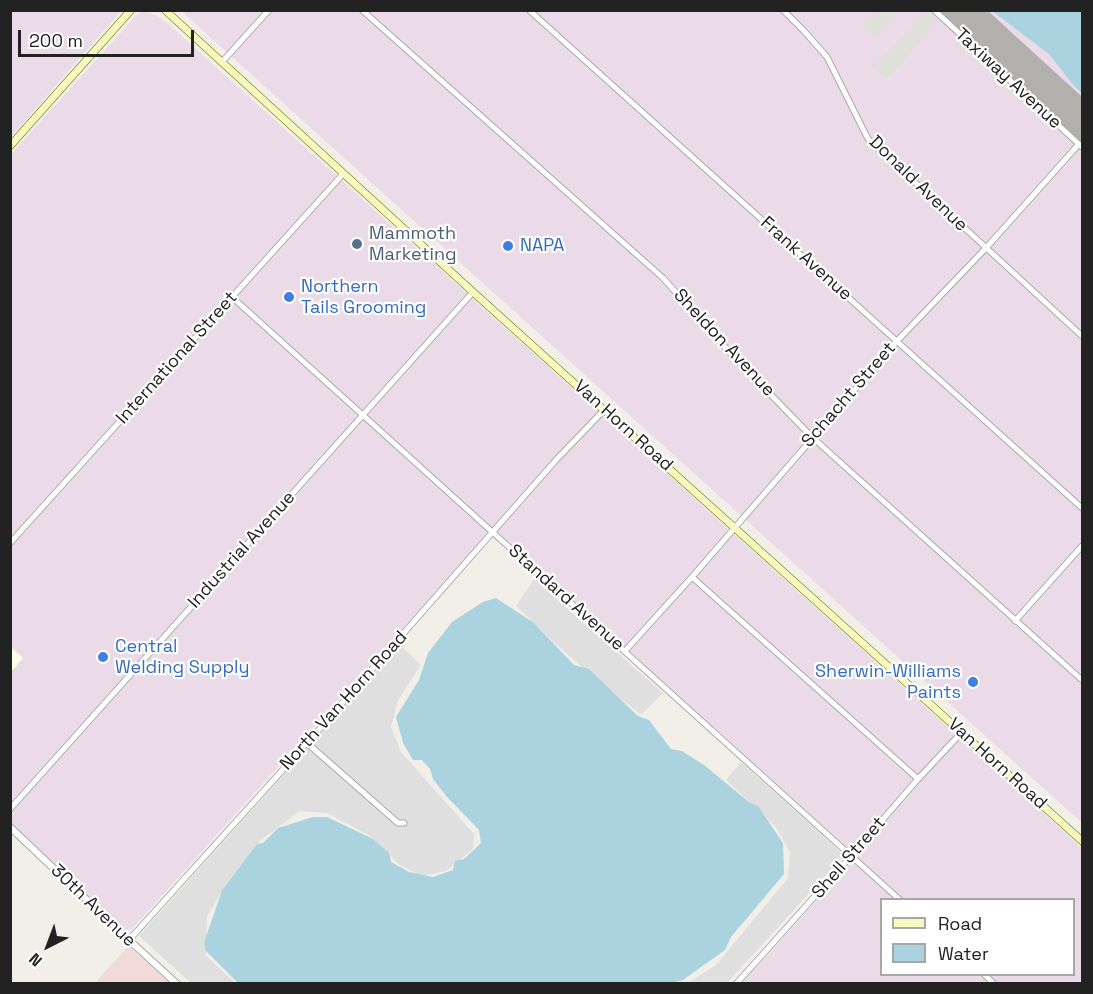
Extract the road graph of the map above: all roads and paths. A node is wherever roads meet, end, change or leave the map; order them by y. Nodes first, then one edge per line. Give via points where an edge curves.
1 (131, 10) edge
2 (165, 10) edge
3 (268, 10) edge
4 (362, 10) edge
5 (530, 10) edge
6 (783, 10) edge
7 (933, 10) edge
8 (222, 62) junction
9 (1081, 145) edge
10 (10, 146) edge
11 (343, 174) junction
12 (986, 248) junction
13 (473, 292) junction
14 (232, 297) junction
15 (1083, 336) edge
16 (897, 341) junction
17 (604, 409) junction
18 (363, 415) junction
19 (812, 437) junction
20 (1083, 508) edge
21 (736, 528) junction
22 (493, 533) junction
23 (10, 543) edge
24 (1083, 546) edge
25 (692, 577) junction
26 (1016, 621) junction
27 (624, 651) junction
28 (1083, 680) edge
29 (962, 732) junction
30 (306, 743) junction
31 (918, 779) junction
32 (10, 809) edge
33 (404, 823) dead end
34 (10, 827) edge
35 (1083, 841) edge
36 (851, 856) junction
37 (898, 898) edge
38 (129, 940) junction
39 (177, 984) edge
40 (736, 984) edge

1 - 10 main road
2 - 8 main road, Van Horn Road
3 - 8 street
4 - 19 street, Sheldon Avenue via 663,278
5 - 16 street, Frank Avenue
6 - 12 street, Donald Avenue via 827,57 868,139
7 - 9 street, Taxiway Avenue
8 - 11 main road, Van Horn Road
9 - 12 street, Schacht Street
11 - 13 main road, Van Horn Road
11 - 14 street, International Street
12 - 15 street, Donald Avenue
12 - 16 street, Schacht Street
13 - 17 main road, Van Horn Road
13 - 18 street, Industrial Avenue
14 - 18 street, Standard Avenue
14 - 23 street, International Street
16 - 19 street, Schacht Street
16 - 20 street, Frank Avenue
17 - 21 main road, Van Horn Road
17 - 22 street, North Van Horn Road
18 - 22 street, Standard Avenue
18 - 32 street, Industrial Avenue
19 - 21 street, Schacht Street
19 - 26 street, Sheldon Avenue
21 - 25 street, Schacht Street
21 - 29 main road, Van Horn Road
22 - 27 street, Standard Avenue
22 - 30 street, North Van Horn Road
24 - 26 street
25 - 27 street, Schacht Street
25 - 31 street
26 - 28 street, Sheldon Avenue
27 - 36 street, Standard Avenue
29 - 31 street, Shell Street
29 - 35 main road, Van Horn Road
30 - 33 street via 398,823
30 - 38 street, North Van Horn Road
31 - 36 street, Shell Street
34 - 38 street, 30th Avenue
36 - 37 street, Standard Avenue
36 - 40 street, Shell Street
38 - 39 street, 30th Avenue

